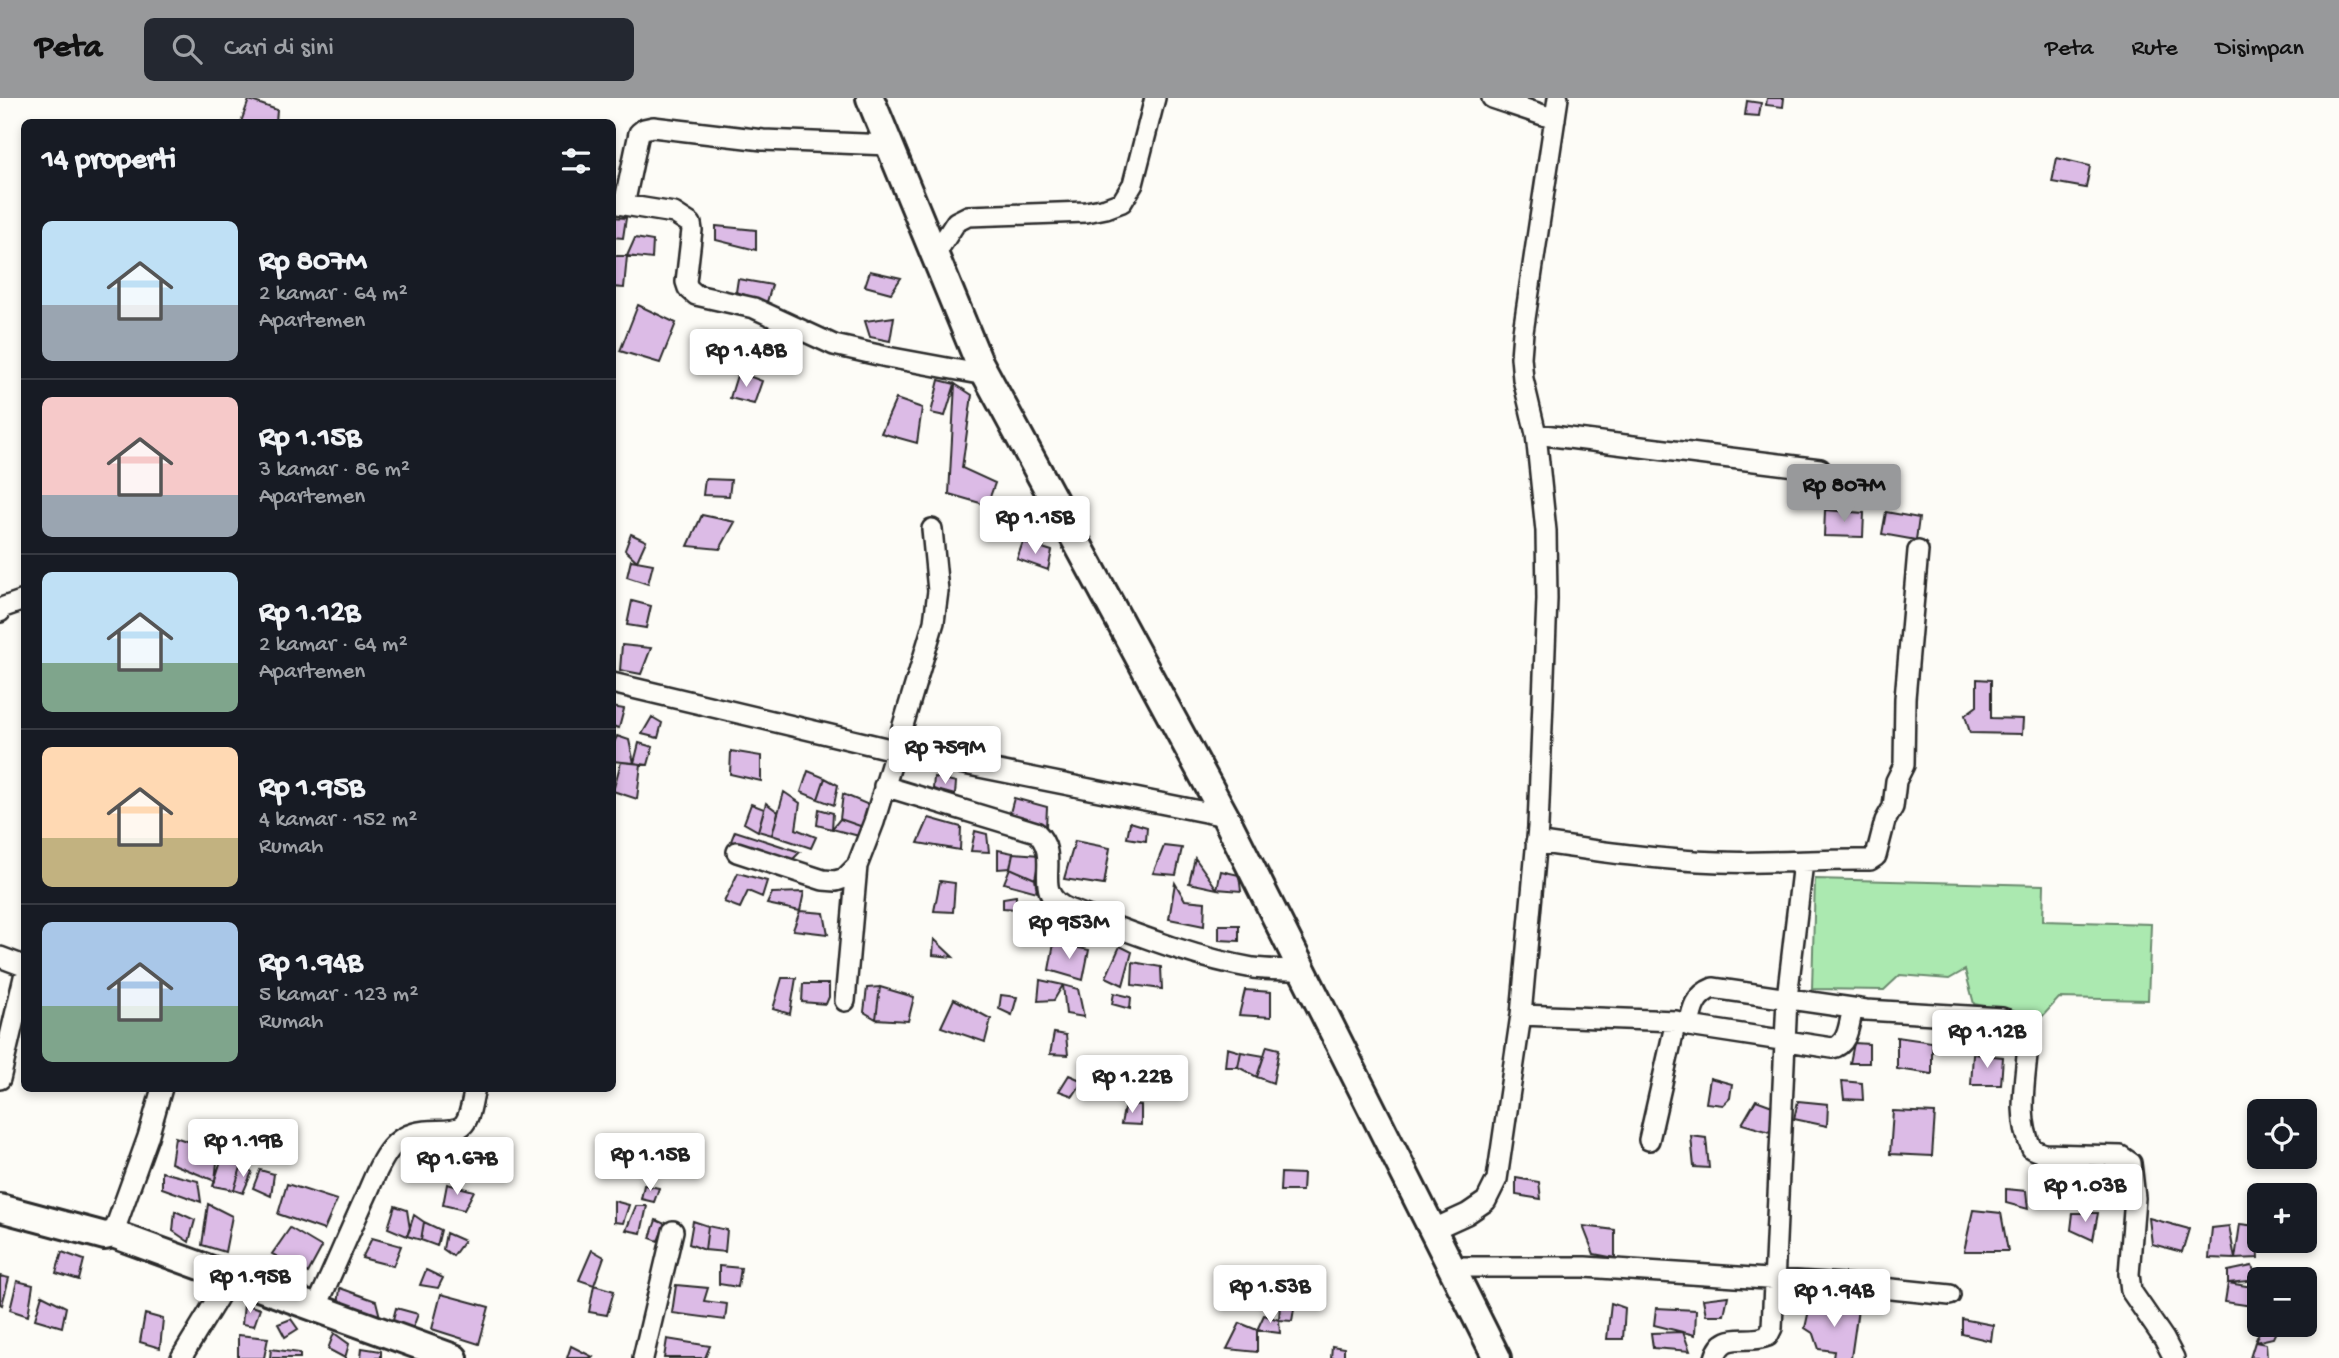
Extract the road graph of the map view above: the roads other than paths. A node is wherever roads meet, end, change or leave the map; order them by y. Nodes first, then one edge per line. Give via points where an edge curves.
1 (870, 98) edge
2 (1155, 98) edge
3 (1492, 98) edge
4 (1558, 98) edge
5 (1555, 119) junction
6 (889, 145) junction
7 (619, 204) edge
8 (934, 256) junction
9 (985, 375) junction
10 (1536, 434) junction
11 (1820, 469) dead end
12 (932, 529) dead end
13 (1918, 551) dead end
14 (21, 601) edge
15 (0, 612) edge
16 (616, 684) edge
17 (894, 750) junction
18 (884, 786) junction
19 (1225, 816) junction
20 (1536, 842) junction
21 (737, 852) dead end
22 (1803, 862) junction
23 (857, 866) junction
24 (0, 957) edge
25 (21, 965) edge
26 (1302, 970) junction
27 (21, 990) edge
28 (1787, 998) junction
29 (845, 1001) dead end
30 (1853, 1008) junction
31 (1521, 1015) junction
32 (1682, 1024) junction
33 (1785, 1041) junction
34 (0, 1079) edge
35 (161, 1092) edge
36 (474, 1092) edge
37 (1649, 1140) dead end
38 (0, 1208) edge
39 (1432, 1230) junction
40 (673, 1231) dead end
41 (113, 1234) junction
42 (1451, 1267) junction
43 (231, 1276) junction
44 (1775, 1280) junction
45 (1950, 1295) dead end
46 (316, 1308) junction
47 (181, 1358) edge
48 (454, 1358) edge
49 (643, 1358) edge
50 (1497, 1358) edge
51 (1715, 1358) edge
52 (2174, 1358) edge

1 - 6 main road
2 - 8 street via 1133,184 1122,202 1086,212 968,216 956,222
3 - 5 street
4 - 5 street
5 - 10 street via 1522,332 1523,379
6 - 7 street via 763,140 653,127 639,133
6 - 8 main road
7 - 9 street via 674,213 691,223 686,282 696,295 754,308 834,345
8 - 9 main road
9 - 19 main road
10 - 11 street
10 - 20 street via 1547,598
12 - 17 street via 938,591 934,622
13 - 22 street via 1904,765 1876,856
14 - 15 street
16 - 17 street
17 - 18 street
17 - 19 street
18 - 23 street
18 - 26 street via 1036,832 1046,846 1048,889 1056,903 1068,909 1221,961
19 - 26 main road
20 - 22 street via 1646,858
20 - 31 street
21 - 23 street via 823,880 845,878
22 - 28 street
23 - 29 street
24 - 25 street
26 - 39 main road
27 - 34 street
28 - 30 street
28 - 32 street via 1713,988 1703,991
28 - 33 street
30 - 33 street via 1846,1037 1837,1048
30 - 52 street via 2002,1018 2020,1024 2028,1044 2023,1119 2032,1149 2044,1154 2121,1156 2131,1163 2135,1198 2131,1291
31 - 32 street
31 - 39 street via 1497,1179 1486,1201
32 - 33 street
32 - 37 street
33 - 44 street
35 - 41 street
36 - 46 street via 462,1126 411,1133 391,1149
38 - 41 main road via 105,1236
39 - 42 main road
40 - 49 street
41 - 43 main road
42 - 44 street via 1585,1267
42 - 50 main road
43 - 46 main road
43 - 47 street
44 - 45 street
44 - 51 street via 1768,1336 1728,1340
46 - 48 main road

